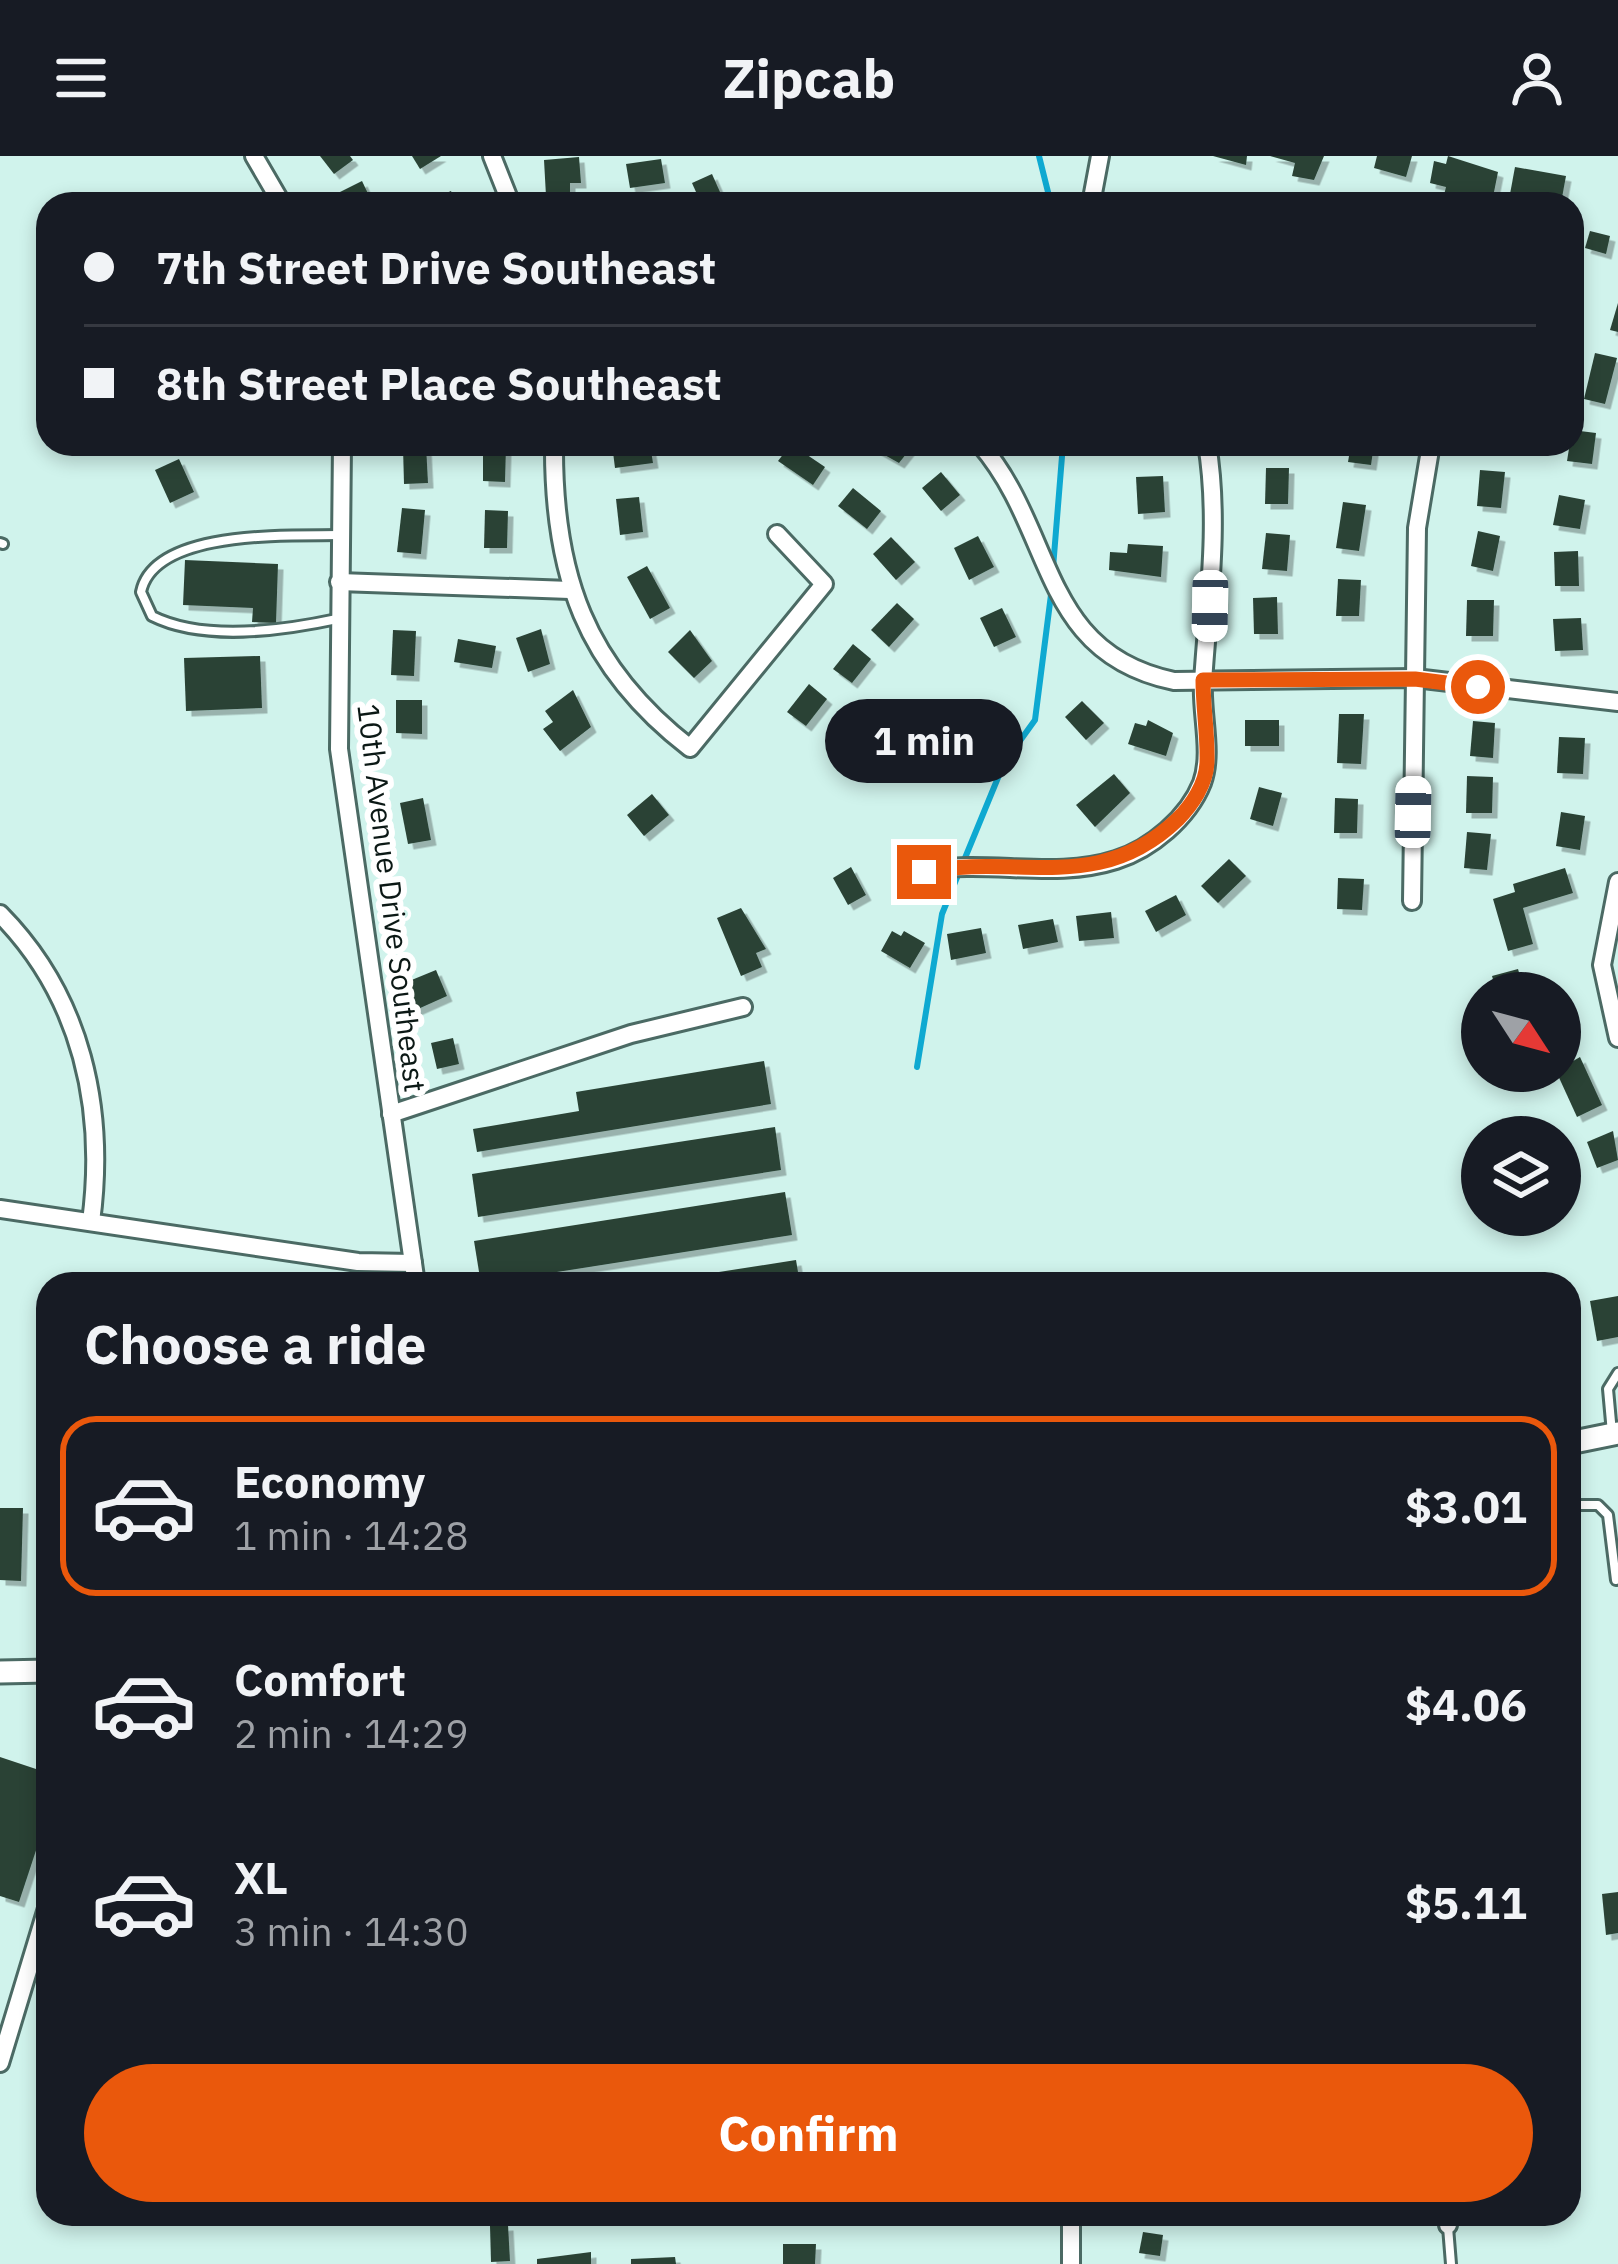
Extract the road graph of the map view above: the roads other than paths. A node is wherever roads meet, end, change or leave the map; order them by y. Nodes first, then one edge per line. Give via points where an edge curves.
1 (254, 156) edge
2 (492, 156) edge
3 (1100, 156) edge
4 (275, 192) edge
5 (506, 192) edge
6 (1093, 192) edge
7 (342, 456) edge
8 (554, 456) edge
9 (988, 456) edge
10 (1208, 456) edge
11 (1429, 456) edge
12 (777, 534) dead end
13 (341, 535) junction
14 (339, 582) junction
15 (570, 590) junction
16 (338, 619) junction
17 (1415, 679) junction
18 (1203, 680) junction
19 (1618, 701) edge
20 (924, 872) dead end
21 (1618, 882) edge
22 (1412, 901) dead end
23 (0, 914) edge
24 (742, 1006) dead end
25 (1618, 1038) edge
26 (392, 1114) junction
27 (0, 1210) edge
28 (91, 1222) junction
29 (413, 1263) junction
30 (414, 1272) edge
31 (1618, 1373) edge
32 (1615, 1434) edge
33 (1581, 1441) edge
34 (1581, 1505) edge
35 (1616, 1580) edge
36 (36, 1671) edge
37 (0, 1672) edge
38 (36, 1944) edge
39 (0, 2063) edge
40 (1071, 2226) edge
41 (1448, 2226) edge
42 (1071, 2264) edge
43 (1451, 2264) edge

1 - 4 street
2 - 5 street
3 - 6 street
7 - 13 street, 10th Avenue Drive Southeast
8 - 15 street
9 - 18 street via 1016,498 1066,611 1092,644 1148,676
10 - 18 street
11 - 17 street via 1417,528
12 - 15 street via 824,584 690,748 620,680
13 - 14 street, 10th Avenue Drive Southeast
13 - 16 lane via 192,548 151,570 141,592 152,616 190,628
14 - 15 street
14 - 16 street, 10th Avenue Drive Southeast
16 - 26 street, 10th Avenue Drive Southeast via 339,749
17 - 18 street
17 - 19 street
17 - 22 street
18 - 20 street via 1204,777 1184,813 1149,843 1083,868
21 - 25 street via 1602,965
23 - 28 street via 40,960 72,1021 97,1145
24 - 26 street
26 - 29 street, 10th Avenue Drive Southeast
27 - 28 street
28 - 29 street
29 - 30 street, 10th Avenue Drive Southeast
31 - 32 lane via 1608,1389
32 - 33 main road
34 - 35 lane via 1608,1515
36 - 37 main road
38 - 39 street
40 - 42 street
41 - 43 lane

